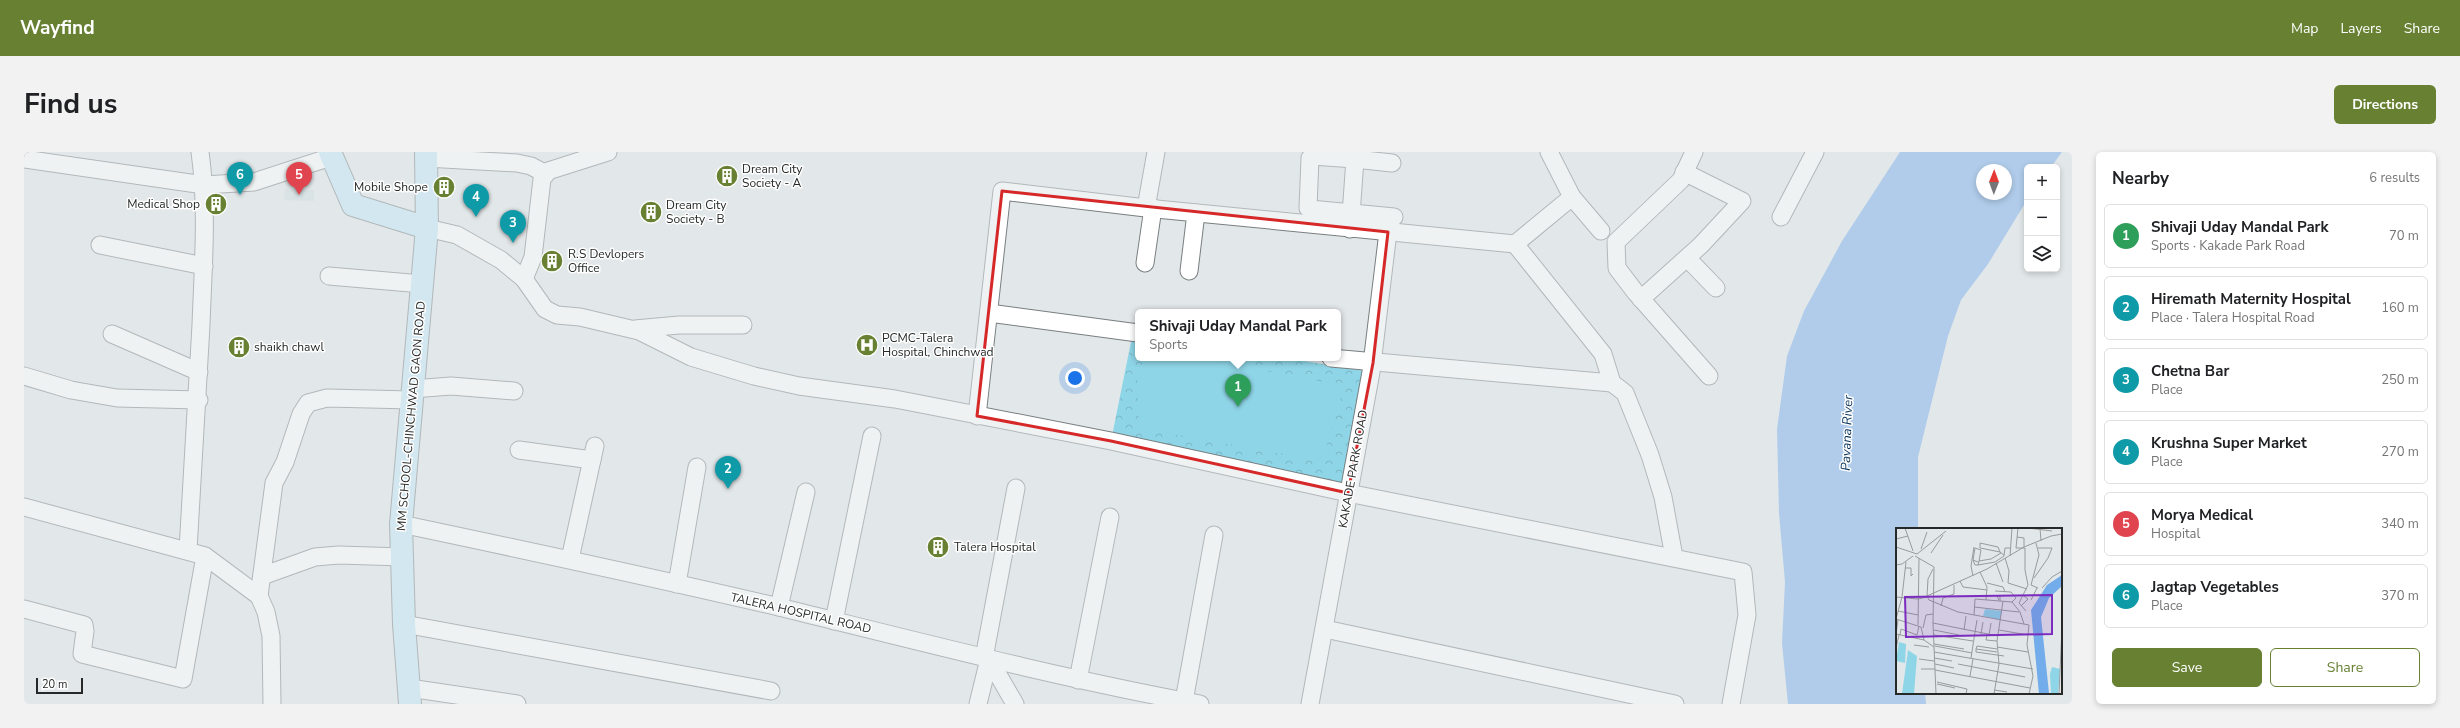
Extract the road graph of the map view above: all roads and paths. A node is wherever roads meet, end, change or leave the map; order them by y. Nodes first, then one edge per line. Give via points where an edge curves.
1 (200, 152) edge
2 (608, 152) edge
3 (1156, 152) edge
4 (1549, 152) edge
5 (1694, 152) edge
6 (1816, 152) edge
7 (329, 153) edge
8 (426, 155) edge
9 (24, 159) edge
10 (1355, 159) junction
11 (1392, 163) dead end
12 (1684, 172) junction
13 (546, 174) junction
14 (204, 186) junction
15 (1572, 197) junction
16 (1149, 208) junction
17 (1196, 213) junction
18 (1394, 216) dead end
19 (1781, 217) dead end
20 (1351, 220) junction
21 (427, 228) junction
22 (1388, 232) junction
23 (1601, 232) dead end
24 (1515, 244) junction
25 (100, 245) dead end
26 (1687, 258) junction
27 (1145, 263) dead end
28 (204, 266) junction
29 (1189, 271) dead end
30 (330, 276) dead end
31 (524, 279) junction
32 (422, 284) junction
33 (1716, 288) dead end
34 (1641, 299) junction
35 (989, 314) junction
36 (743, 325) dead end
37 (630, 329) junction
38 (1135, 333) edge
39 (112, 334) dead end
40 (1341, 359) edge
41 (1373, 363) junction
42 (199, 372) junction
43 (24, 376) edge
44 (1709, 376) dead end
45 (1612, 383) junction
46 (514, 391) dead end
47 (412, 394) junction
48 (199, 400) junction
49 (977, 416) junction
50 (872, 436) dead end
51 (519, 450) dead end
52 (697, 467) dead end
53 (1016, 488) dead end
54 (806, 492) dead end
55 (1348, 493) junction
56 (24, 507) edge
57 (1110, 517) dead end
58 (401, 524) junction
59 (1214, 535) dead end
60 (188, 550) junction
61 (205, 556) junction
62 (403, 557) junction
63 (1674, 557) junction
64 (570, 560) junction
65 (262, 576) junction
66 (677, 584) junction
67 (259, 596) junction
68 (779, 607) junction
69 (24, 609) edge
70 (834, 621) junction
71 (404, 624) junction
72 (1325, 628) junction
73 (986, 658) junction
74 (1078, 680) junction
75 (771, 691) dead end
76 (410, 696) edge
77 (1161, 700) edge
78 (1192, 702) edge
79 (272, 704) edge
80 (517, 704) edge
81 (978, 704) edge
82 (1015, 704) edge
83 (1310, 704) edge
84 (1675, 704) edge
85 (1731, 704) edge

1 - 14 street
2 - 13 street via 548,171
3 - 16 street
4 - 15 street
5 - 12 street
6 - 19 street
7 - 14 street via 254,182
7 - 21 main road via 353,204
8 - 13 street via 516,163 531,166
8 - 21 main road, MM SCHOOL-CHINCHWAD GAON ROAD
9 - 14 street
10 - 11 street
10 - 20 street
10 - 20 street via 1312,156 1307,196 1308,208
12 - 26 street via 1742,202
12 - 34 street via 1681,180 1616,242 1617,268
13 - 31 street via 542,179 533,257
14 - 28 street
15 - 23 street
15 - 24 street
16 - 17 street
16 - 27 street
16 - 35 street via 1002,191
17 - 20 street
17 - 29 street
18 - 20 street
20 - 22 street
21 - 31 street via 457,235 501,260
21 - 32 main road, MM SCHOOL-CHINCHWAD GAON ROAD
22 - 24 street
22 - 41 street, KAKADE PARK ROAD
24 - 45 street via 1603,354
25 - 28 street
26 - 33 street
26 - 34 street
28 - 42 street
30 - 32 street
31 - 37 street via 545,309 557,315 580,317
32 - 47 main road, MM SCHOOL-CHINCHWAD GAON ROAD
34 - 44 street
35 - 38 street
35 - 49 street
36 - 37 street via 679,325
37 - 49 street via 691,357 754,376 799,386 895,399
39 - 42 street
40 - 41 street
41 - 45 street
41 - 55 street, KAKADE PARK ROAD
42 - 48 street
43 - 48 street via 72,390 117,398
45 - 63 street via 1625,392 1650,455 1663,497
46 - 47 street via 451,386
47 - 58 main road, MM SCHOOL-CHINCHWAD GAON ROAD
47 - 65 street via 327,398 308,403 301,414 285,462 274,483
48 - 60 street
49 - 55 street via 1111,441
50 - 70 street
51 - 64 street via 593,453
52 - 66 street
53 - 73 street
54 - 68 street
55 - 63 street
55 - 72 street, KAKADE PARK ROAD
56 - 60 street
57 - 74 street
58 - 62 main road, MM SCHOOL-CHINCHWAD GAON ROAD
58 - 64 street, TALERA HOSPITAL ROAD
59 - 78 street
60 - 61 street
61 - 67 street
61 - 69 street via 183,679 82,654 86,631 84,625
62 - 65 street via 315,557
62 - 71 main road, MM SCHOOL-CHINCHWAD GAON ROAD
63 - 85 street via 1743,572 1747,614
64 - 66 street, TALERA HOSPITAL ROAD
65 - 67 street
66 - 68 street, TALERA HOSPITAL ROAD
67 - 79 street via 266,612 271,636
68 - 70 street, TALERA HOSPITAL ROAD
70 - 73 street, TALERA HOSPITAL ROAD
71 - 75 street
71 - 76 main road, MM SCHOOL-CHINCHWAD GAON ROAD
72 - 83 street, KAKADE PARK ROAD
72 - 84 street
73 - 74 street, TALERA HOSPITAL ROAD
73 - 81 street
73 - 82 street
74 - 77 street, TALERA HOSPITAL ROAD
76 - 80 street
77 - 78 street, TALERA HOSPITAL ROAD

